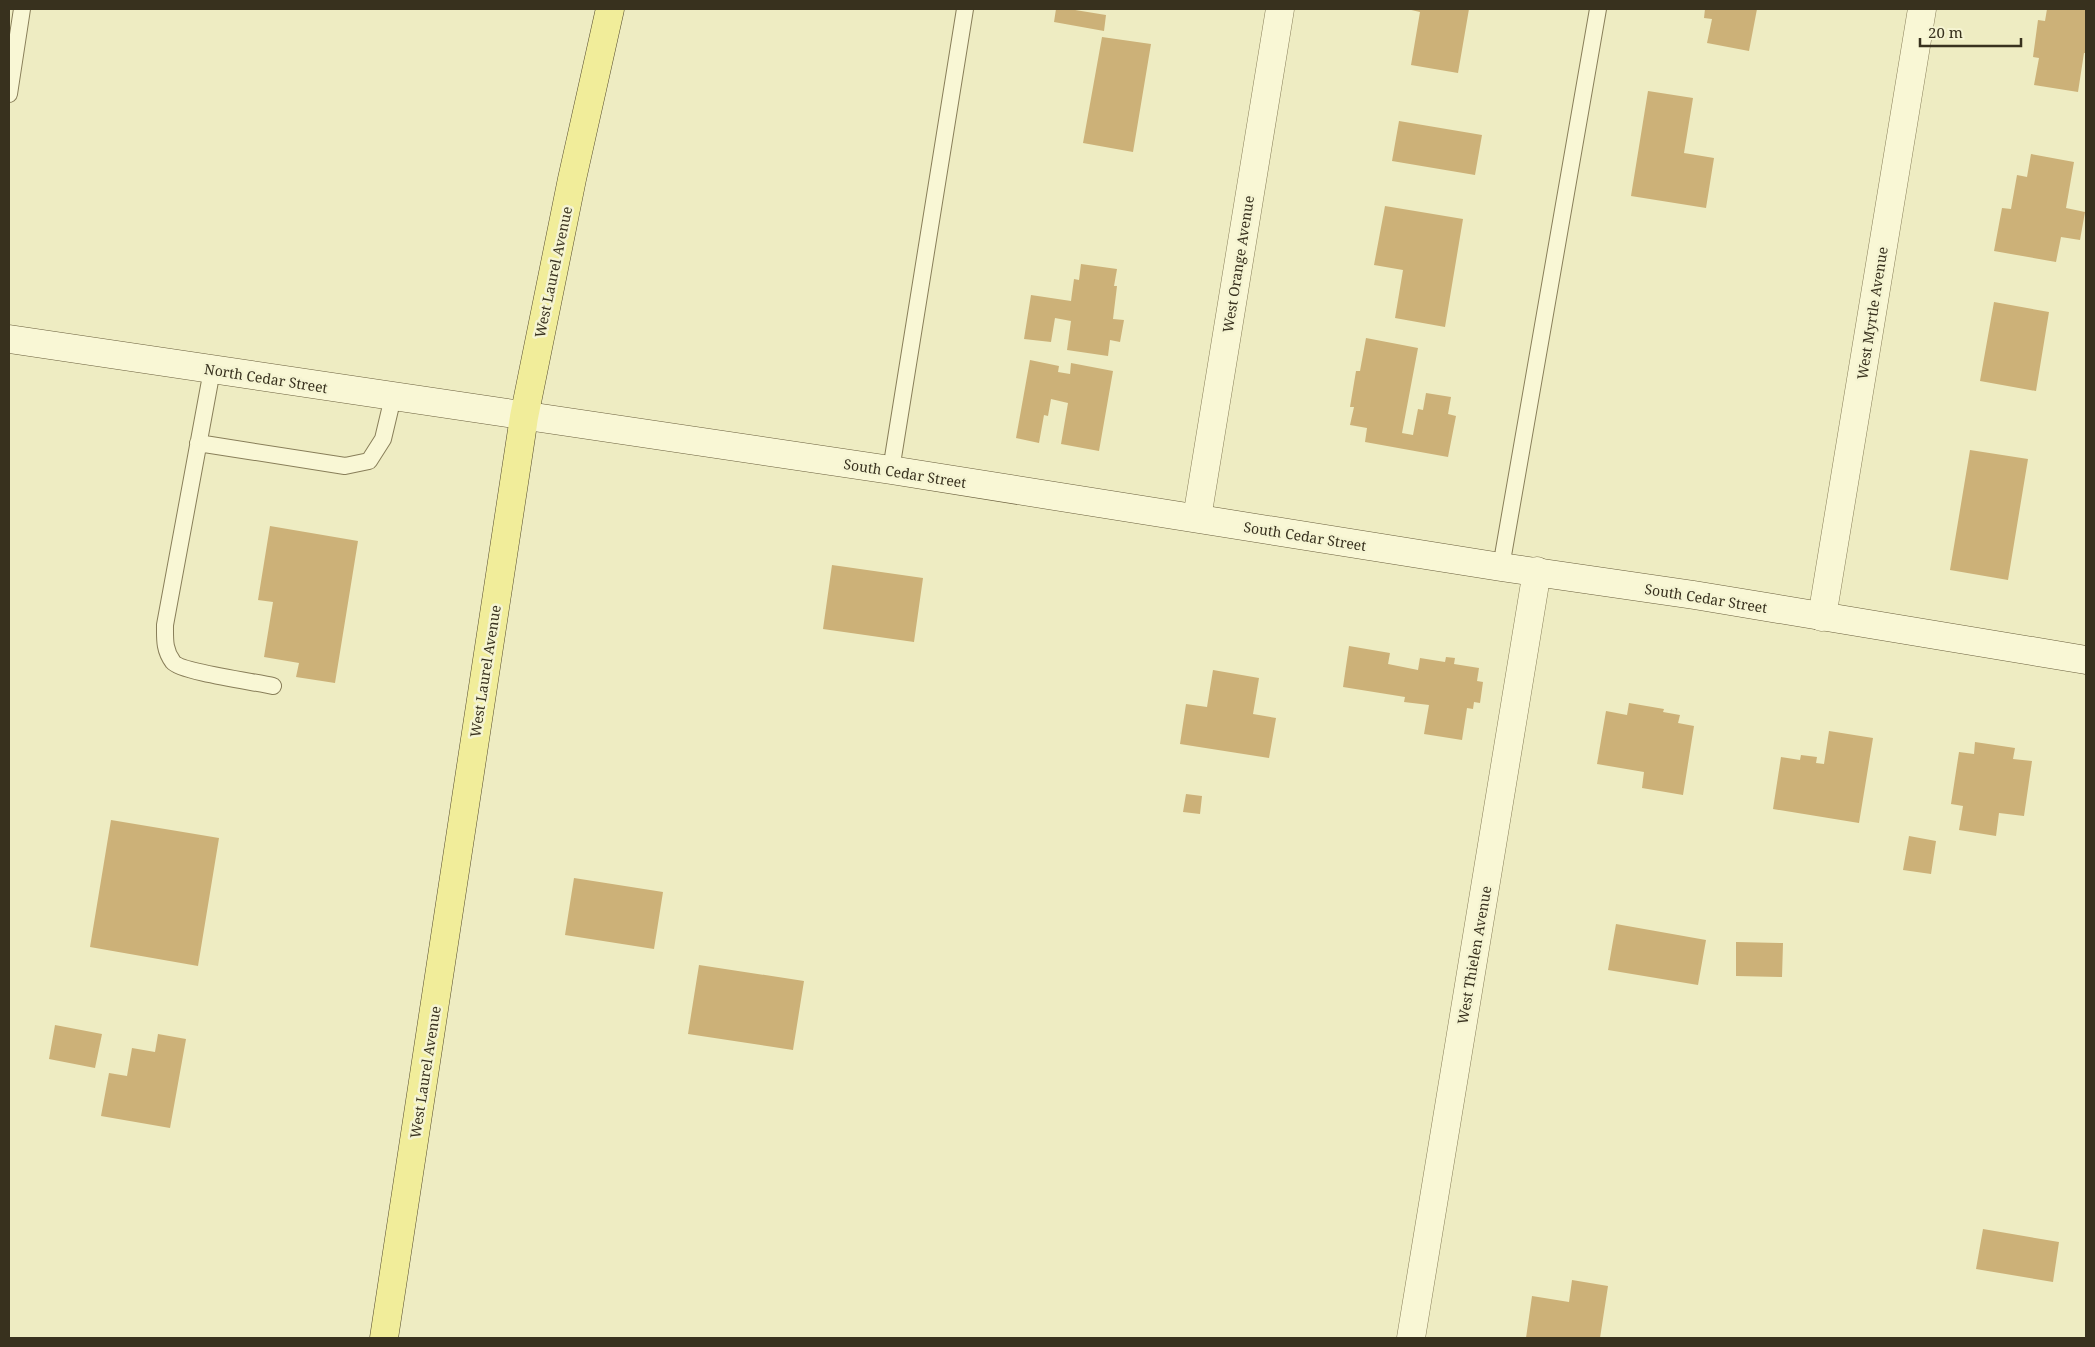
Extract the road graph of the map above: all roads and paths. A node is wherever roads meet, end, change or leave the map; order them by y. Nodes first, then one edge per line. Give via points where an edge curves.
1 (22, 9) edge
2 (610, 9) edge
3 (965, 9) edge
4 (1280, 9) edge
5 (1598, 9) edge
6 (1922, 9) edge
7 (9, 94) edge
8 (9, 339) edge
9 (212, 370) junction
10 (393, 397) junction
11 (524, 417) junction
12 (198, 443) junction
13 (891, 470) junction
14 (1197, 518) junction
15 (1501, 567) junction
16 (1538, 571) junction
17 (1822, 617) junction
18 (2086, 660) edge
19 (273, 686) dead end
20 (384, 1338) edge
21 (1411, 1338) edge

1 - 7 lane
2 - 11 main road, West Laurel Avenue
3 - 13 lane
4 - 14 street, West Orange Avenue
5 - 15 lane
6 - 17 street, West Myrtle Avenue
8 - 9 street, North Cedar Street
9 - 10 street, North Cedar Street
9 - 12 lane
10 - 11 street, North Cedar Street
10 - 12 lane via 383,439 369,461 345,466
11 - 13 street, South Cedar Street
11 - 20 main road, West Laurel Avenue
12 - 19 lane via 164,647 174,663 188,670
13 - 14 street, South Cedar Street
14 - 15 street, South Cedar Street
15 - 16 street, South Cedar Street
16 - 17 street, South Cedar Street
16 - 21 street, West Thielen Avenue
17 - 18 street, South Cedar Street

